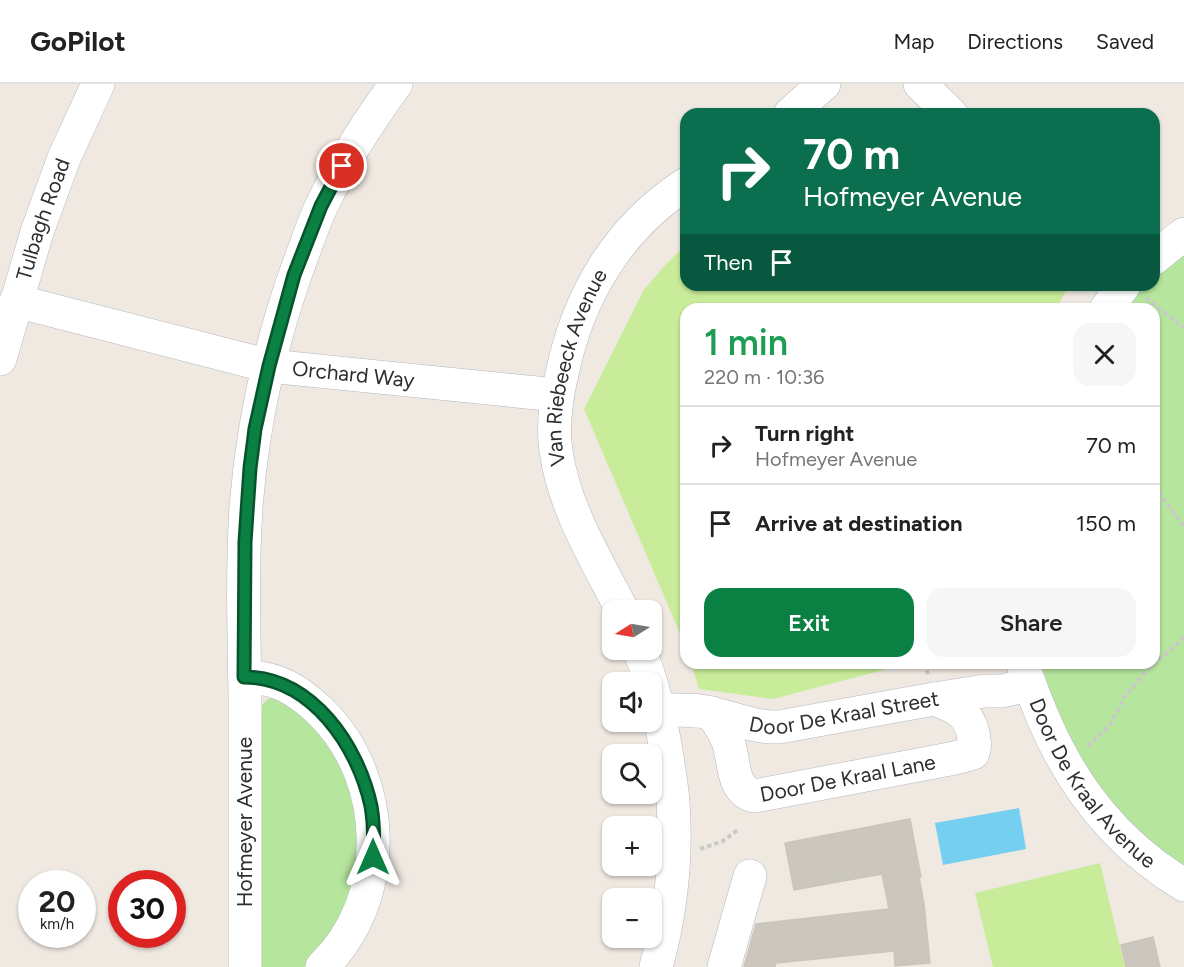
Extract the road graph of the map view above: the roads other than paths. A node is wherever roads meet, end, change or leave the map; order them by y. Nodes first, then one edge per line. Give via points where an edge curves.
1 (98, 84) edge
2 (396, 84) edge
3 (824, 84) edge
4 (920, 84) edge
5 (797, 108) edge
6 (945, 108) edge
7 (680, 188) edge
8 (1184, 234) edge
9 (1160, 253) edge
10 (1128, 291) edge
11 (16, 301) junction
12 (1114, 303) edge
13 (0, 359) edge
14 (269, 366) junction
15 (557, 395) junction
16 (617, 600) edge
17 (244, 677) junction
18 (1018, 680) edge
19 (931, 687) junction
20 (662, 710) edge
21 (971, 724) junction
22 (662, 732) edge
23 (736, 732) junction
24 (750, 876) dead end
25 (1184, 885) edge
26 (245, 967) edge
27 (322, 967) edge
28 (656, 967) edge
29 (724, 967) edge

1 - 11 street, Tulbagh Road via 36,232
2 - 14 street, Hofmeyer Avenue via 364,130 321,206 294,275
3 - 5 street
4 - 6 street
7 - 15 street, Van Riebeeck Avenue via 626,236 599,274 577,318
8 - 9 street
10 - 12 street
11 - 13 street, Tulbagh Road
11 - 14 street, Orchard Way
14 - 15 street, Orchard Way
14 - 17 street, Hofmeyer Avenue via 255,429 246,507
15 - 16 street, Van Riebeeck Avenue via 554,430 564,483 582,532
17 - 26 street, Hofmeyer Avenue
17 - 27 street via 278,682 310,702 343,739 365,784 374,832 369,880 354,924
18 - 19 street, Door De Kraal Street via 992,690
18 - 21 street via 977,714
18 - 25 street, Door De Kraal Avenue via 1096,810 1141,855
19 - 21 street
19 - 23 street, Door De Kraal Street via 779,727
20 - 23 street, Door De Kraal Lane via 712,713 722,728
21 - 23 street, Door De Kraal Lane via 973,753 755,796 740,788
22 - 28 street via 673,801 674,843 670,902
24 - 29 street

